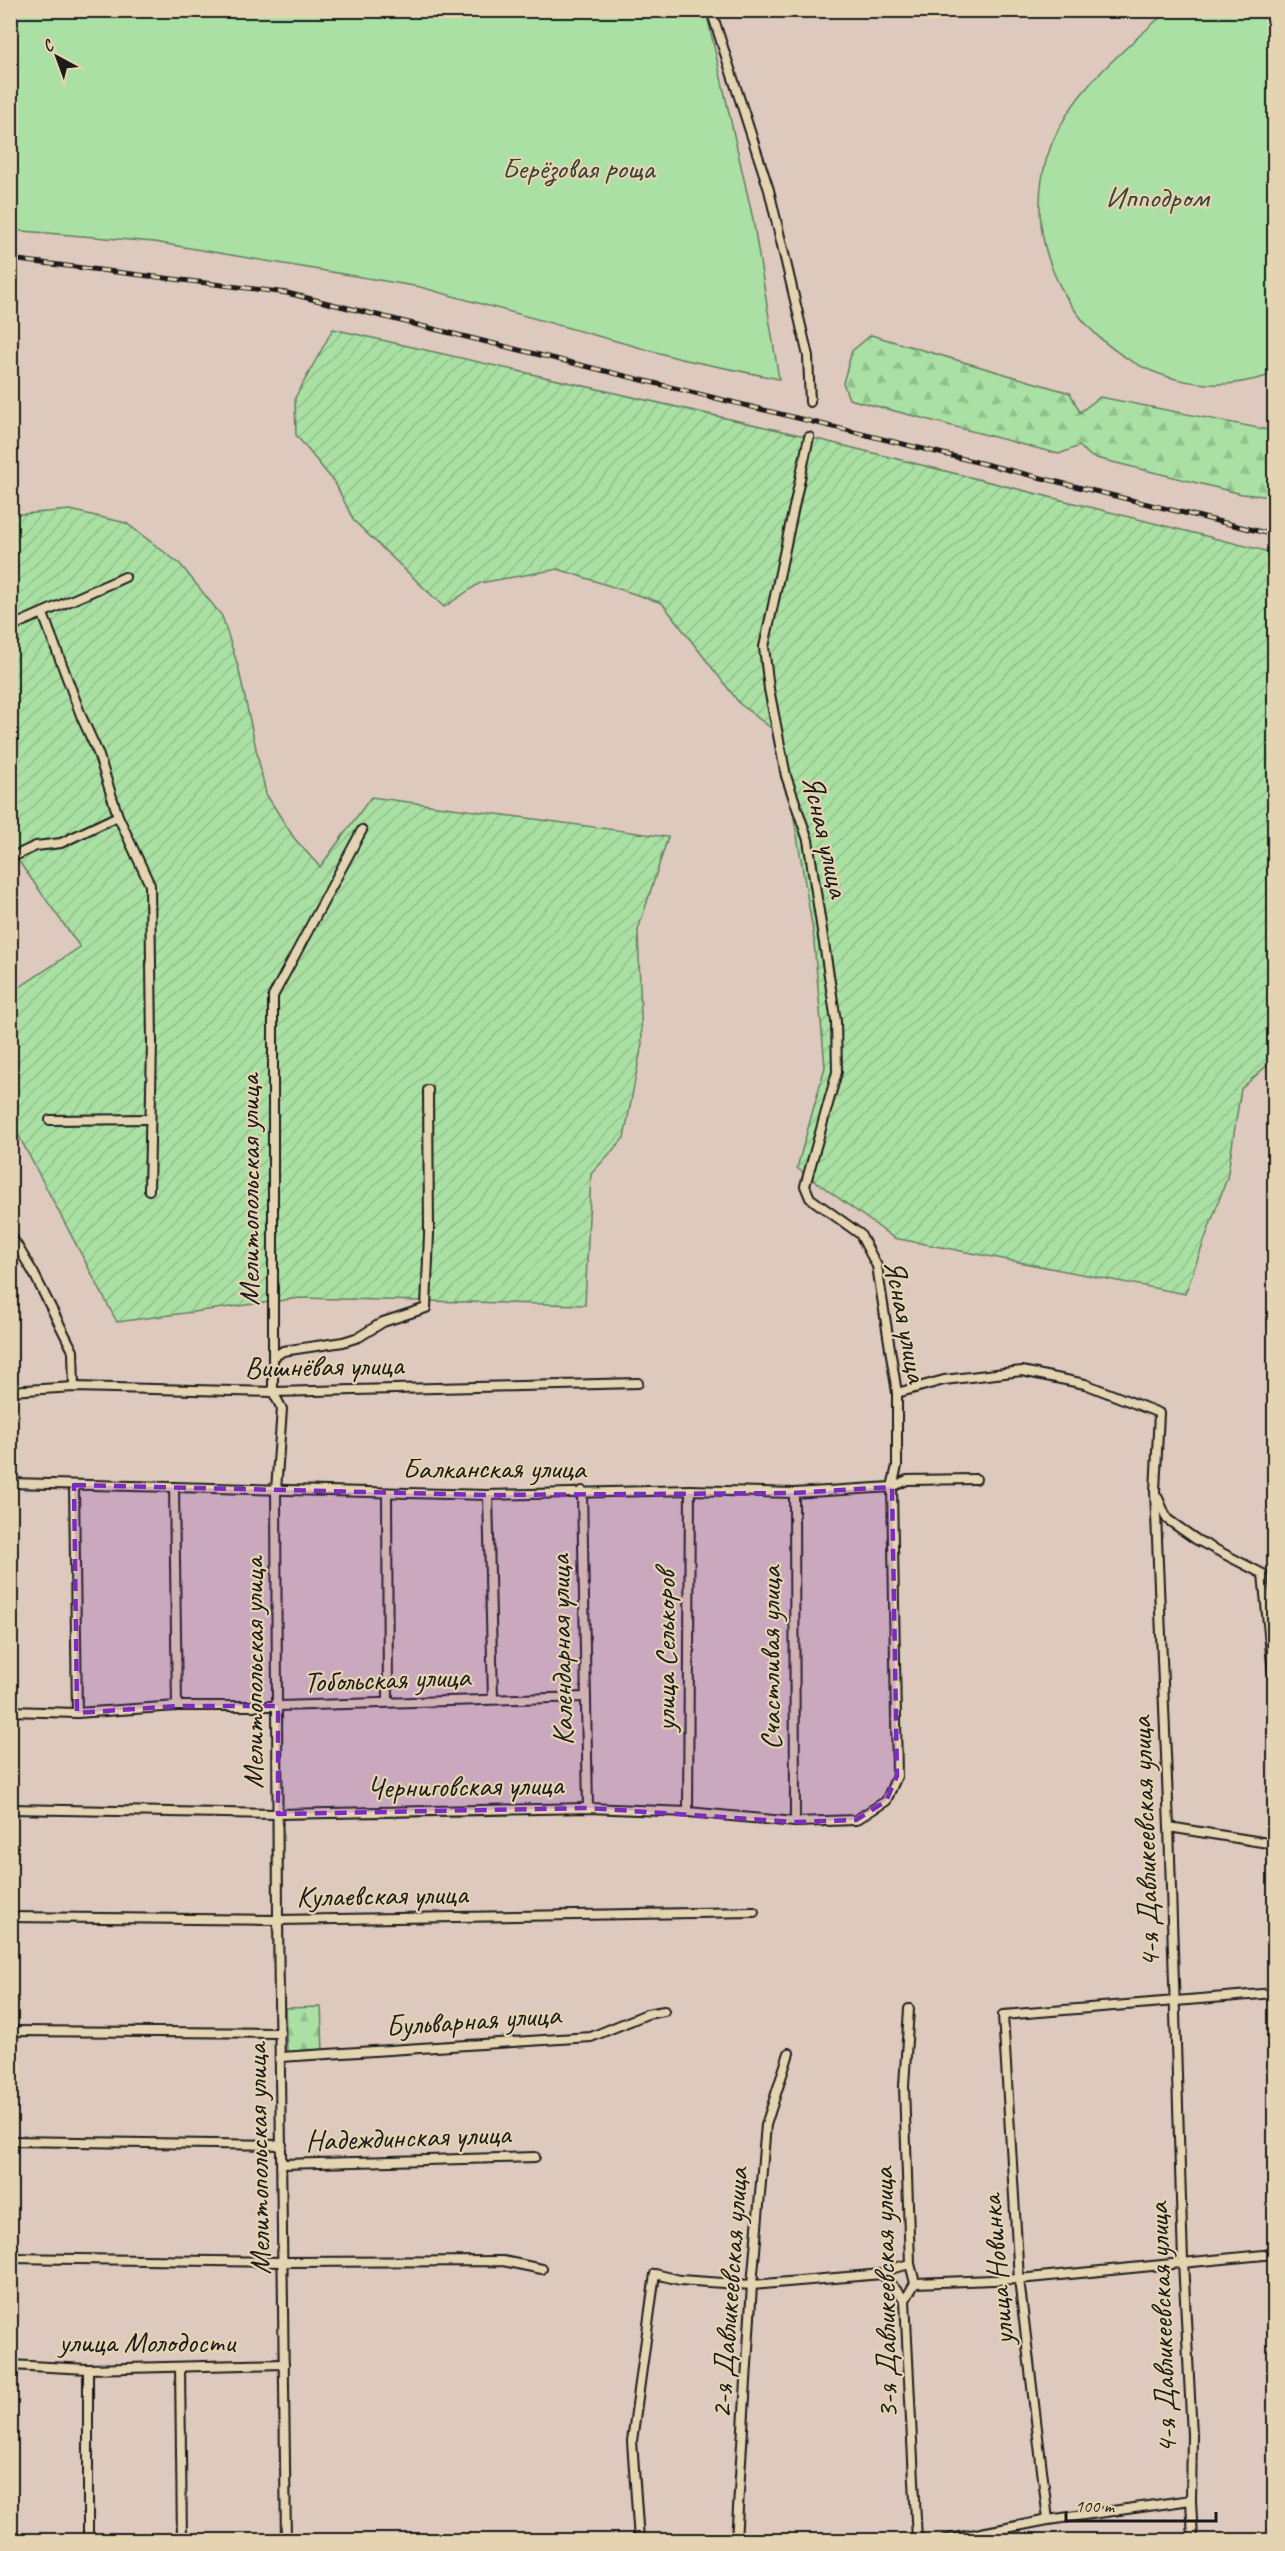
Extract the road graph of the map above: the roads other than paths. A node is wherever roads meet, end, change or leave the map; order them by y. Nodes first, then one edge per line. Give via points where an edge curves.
1 (711, 10) edge
2 (810, 402) dead end
3 (809, 437) dead end
4 (125, 578) dead end
5 (43, 614) junction
6 (10, 627) edge
7 (118, 816) junction
8 (362, 830) dead end
9 (10, 858) edge
10 (428, 1090) dead end
11 (150, 1119) junction
12 (50, 1120) dead end
13 (149, 1190) dead end
14 (10, 1234) edge
15 (273, 1357) junction
16 (638, 1383) dead end
17 (74, 1387) junction
18 (10, 1391) edge
19 (273, 1392) junction
20 (897, 1393) junction
21 (976, 1479) dead end
22 (10, 1483) edge
23 (74, 1485) junction
24 (174, 1487) junction
25 (892, 1488) junction
26 (690, 1490) junction
27 (276, 1491) junction
28 (582, 1491) junction
29 (1155, 1491) junction
30 (387, 1492) junction
31 (794, 1493) junction
32 (488, 1495) junction
33 (1275, 1684) edge
34 (586, 1697) junction
35 (493, 1699) junction
36 (388, 1701) junction
37 (177, 1706) junction
38 (278, 1706) junction
39 (10, 1711) edge
40 (77, 1713) junction
41 (897, 1776) joint
42 (588, 1808) junction
43 (10, 1809) edge
44 (688, 1812) junction
45 (278, 1814) junction
46 (795, 1822) junction
47 (1169, 1827) junction
48 (1275, 1844) edge
49 (754, 1912) dead end
50 (10, 1917) edge
51 (278, 1920) junction
52 (1275, 1993) edge
53 (1175, 2003) junction
54 (909, 2009) dead end
55 (664, 2011) dead end
56 (10, 2031) edge
57 (280, 2033) junction
58 (789, 2053) dead end
59 (281, 2057) junction
60 (10, 2141) edge
61 (282, 2145) junction
62 (535, 2157) dead end
63 (282, 2164) junction
64 (1275, 2254) edge
65 (10, 2258) edge
66 (1183, 2261) junction
67 (284, 2262) junction
68 (910, 2264) junction
69 (542, 2269) dead end
70 (882, 2274) junction
71 (1019, 2279) junction
72 (915, 2283) junction
73 (752, 2285) junction
74 (906, 2300) junction
75 (284, 2364) junction
76 (10, 2365) edge
77 (88, 2368) junction
78 (180, 2368) junction
79 (1191, 2500) junction
80 (1048, 2520) junction
81 (88, 2541) edge
82 (182, 2541) edge
83 (286, 2541) edge
84 (639, 2541) edge
85 (736, 2541) edge
86 (917, 2541) edge
87 (945, 2541) edge
88 (1193, 2541) edge

1 - 2 street via 769,189 808,356
3 - 20 street, Ясная улица via 764,646 786,776 808,840 836,1021 837,1072 805,1186 810,1197 861,1234 877,1266
4 - 5 street
5 - 6 street
5 - 7 street via 98,753
7 - 9 street via 61,843 36,846
7 - 11 street via 150,885
8 - 15 street, Мелитопольская улица via 273,996
10 - 15 street via 426,1308 384,1322 351,1340
11 - 12 street
11 - 13 street
14 - 17 street via 73,1352
15 - 19 street, Мелитопольская улица
16 - 19 street, Вишнёвая улица
17 - 18 street, Вишнёвая улица
17 - 19 street, Вишнёвая улица
19 - 27 street, Мелитопольская улица via 282,1409
20 - 25 street, Ясная улица via 897,1466
20 - 29 street, 4-я Давликеевская улица via 944,1380 1022,1371 1096,1388 1159,1413
21 - 25 street, Балканская улица via 907,1480
22 - 23 street, Балканская улица
23 - 24 street, Балканская улица
23 - 40 street
24 - 27 street, Балканская улица
24 - 37 street
25 - 31 street, Балканская улица
25 - 41 street, Ясная улица
26 - 28 street, Балканская улица
26 - 31 street, Балканская улица
26 - 44 street, улица Селькоров
27 - 30 street, Балканская улица
27 - 38 street, Мелитопольская улица
28 - 32 street, Балканская улица
28 - 34 street, Календарная улица
29 - 33 street via 1167,1519 1197,1540 1263,1574
29 - 47 street, 4-я Давликеевская улица
30 - 32 street, Балканская улица
30 - 36 street
31 - 46 street, Счастливая улица
32 - 35 street
34 - 35 street, Тобольская улица
34 - 42 street, Календарная улица
35 - 36 street, Тобольская улица
36 - 38 street, Тобольская улица
37 - 38 street, Тобольская улица
37 - 40 street, Тобольская улица
38 - 45 street, Мелитопольская улица
39 - 40 street, Тобольская улица
41 - 46 street, Черниговская улица via 886,1801 856,1820
42 - 44 street, Черниговская улица
42 - 45 street, Черниговская улица
43 - 45 street, Черниговская улица
44 - 46 street, Черниговская улица
45 - 51 street, Мелитопольская улица
47 - 48 street
47 - 53 street, 4-я Давликеевская улица
49 - 51 street, Кулаевская улица
50 - 51 street, Кулаевская улица
51 - 57 street, Мелитопольская улица
52 - 53 street
53 - 66 street, 4-я Давликеевская улица
53 - 71 street, улица Новинка via 1003,2015
54 - 68 street, 3-я Давликеевская улица via 904,2086
55 - 59 street, Бульварная улица via 646,2014 591,2037
56 - 57 street
57 - 59 street, Мелитопольская улица
58 - 73 street, 2-я Давликеевская улица via 766,2125
59 - 61 street, Мелитопольская улица
60 - 61 street, Надеждинская улица
61 - 63 street, Мелитопольская улица
62 - 63 street, Надеждинская улица
63 - 67 street, Мелитопольская улица
64 - 66 street
65 - 67 street
66 - 71 street
66 - 79 street, 4-я Давликеевская улица via 1192,2435
67 - 69 street via 503,2261
67 - 75 street, Мелитопольская улица
68 - 70 street
68 - 72 street, 3-я Давликеевская улица
70 - 73 street
70 - 74 street
71 - 72 street
71 - 80 street, улица Новинка
72 - 74 street, 3-я Давликеевская улица
73 - 84 street via 680,2280 655,2274 632,2440
73 - 85 street, 2-я Давликеевская улица
74 - 86 street, 3-я Давликеевская улица
75 - 78 street, улица Молодости
75 - 83 street, Мелитопольская улица
76 - 77 street, улица Молодости
77 - 78 street, улица Молодости
77 - 81 street
78 - 82 street
79 - 80 street
79 - 88 street, 4-я Давликеевская улица
80 - 87 street

